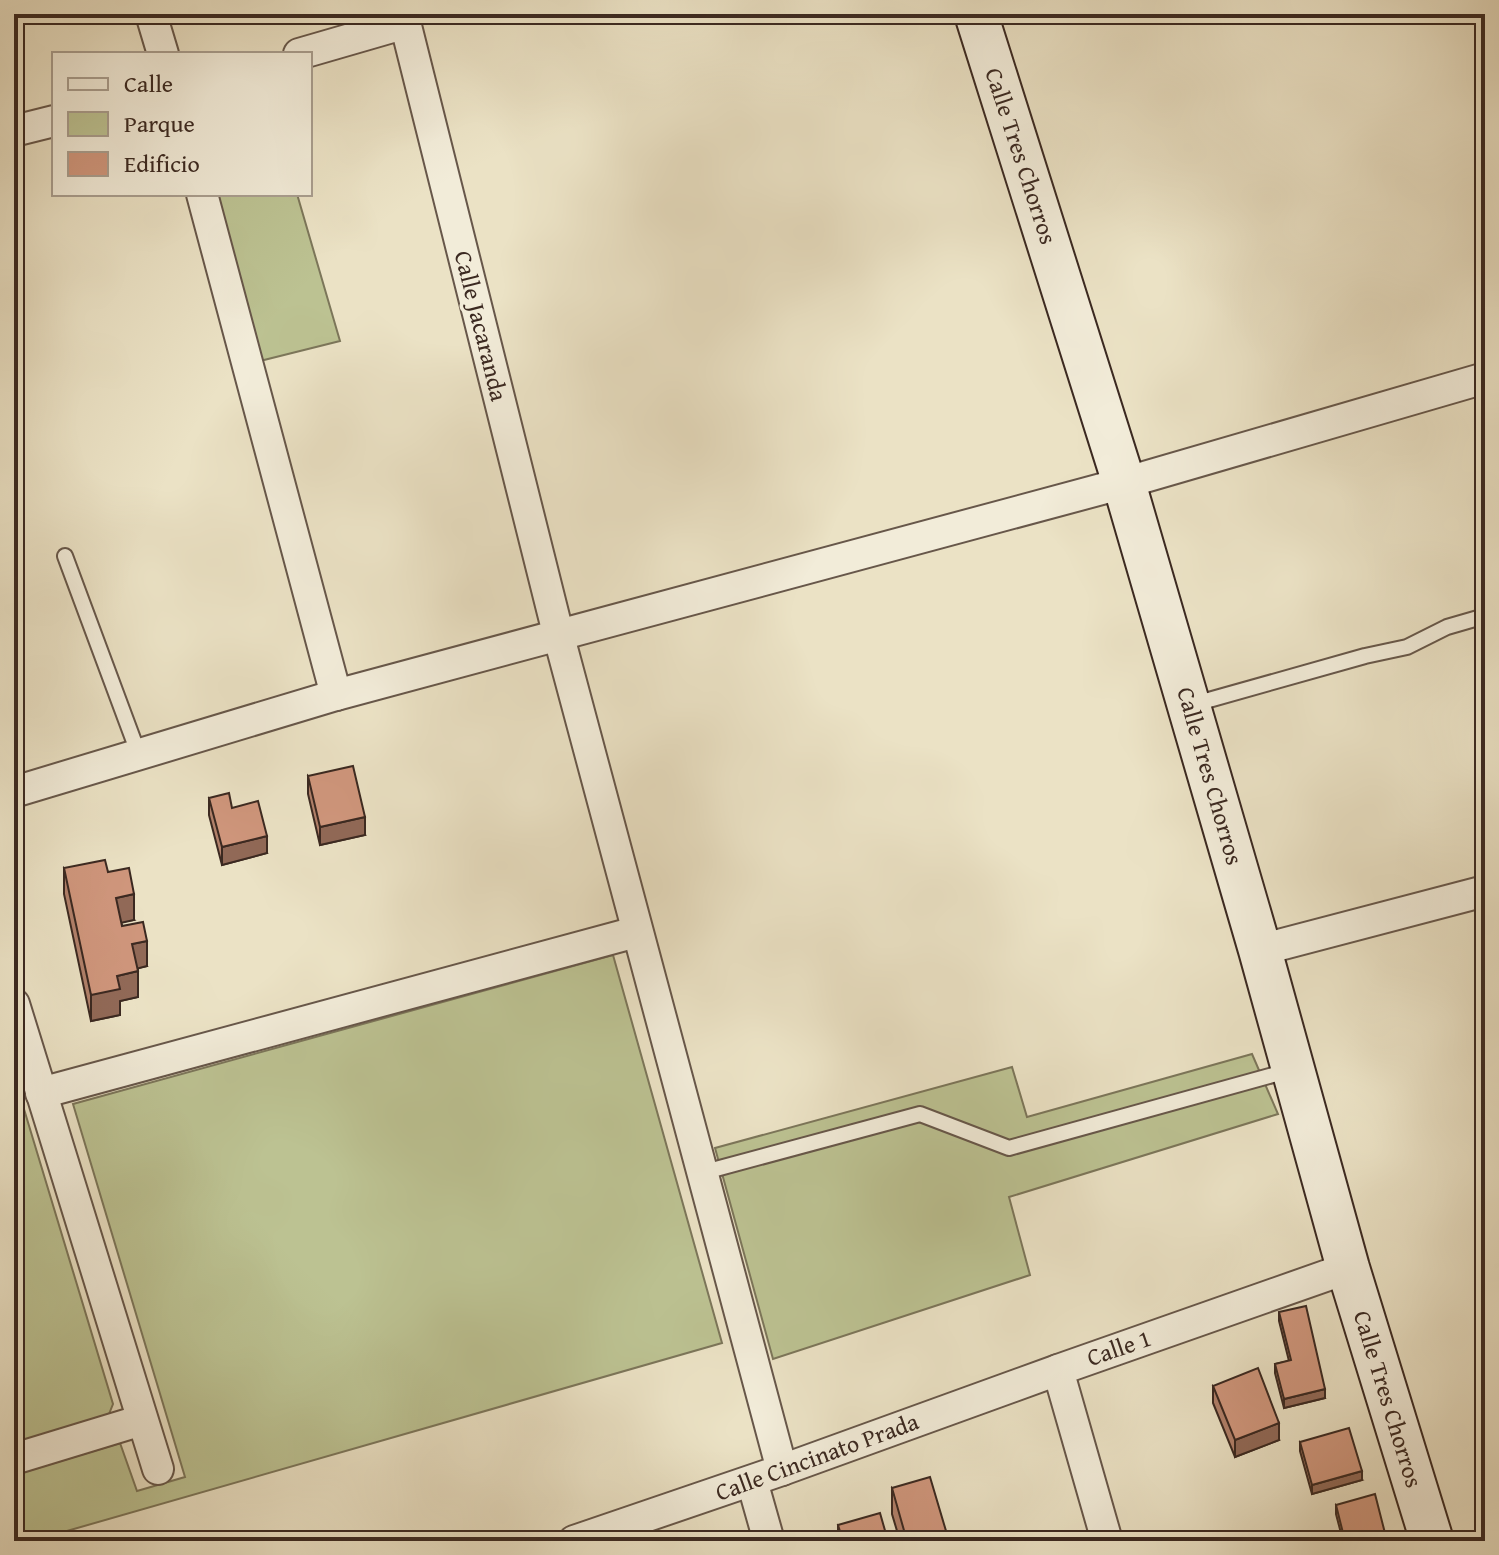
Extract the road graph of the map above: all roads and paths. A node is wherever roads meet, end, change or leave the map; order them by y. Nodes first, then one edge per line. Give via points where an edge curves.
1 (151, 14) edge
2 (976, 14) edge
3 (405, 18) edge
4 (162, 52) edge
5 (305, 52) edge
6 (52, 122) edge
7 (14, 131) edge
8 (203, 196) edge
9 (1485, 378) edge
10 (1124, 483) junction
11 (65, 556) dead end
12 (1485, 616) edge
13 (559, 637) junction
14 (336, 695) junction
15 (1190, 706) junction
16 (139, 755) junction
17 (14, 792) edge
18 (1485, 891) edge
19 (636, 932) junction
20 (1260, 950) junction
21 (14, 1004) edge
22 (1293, 1069) junction
23 (41, 1093) junction
24 (701, 1173) junction
25 (1348, 1268) junction
26 (1058, 1370) junction
27 (142, 1420) junction
28 (14, 1459) edge
29 (158, 1469) dead end
30 (782, 1470) junction
31 (752, 1481) junction
32 (574, 1541) edge
33 (769, 1541) edge
34 (1107, 1541) edge
35 (1432, 1541) edge

1 - 4 street
2 - 10 main road, Calle Tres Chorros
3 - 5 street
3 - 13 street, Calle Jacaranda
6 - 7 street
8 - 14 street
9 - 10 street
10 - 13 street
10 - 15 main road, Calle Tres Chorros
11 - 16 lane
12 - 15 lane via 1407,647
13 - 14 street
13 - 19 street, Calle Jacaranda
14 - 16 street
15 - 20 main road, Calle Tres Chorros
16 - 17 street
18 - 20 street
19 - 23 street
19 - 24 street, Calle Jacaranda
20 - 22 main road, Calle Tres Chorros
21 - 23 street
22 - 24 lane via 1009,1148 920,1114
22 - 25 main road, Calle Tres Chorros
23 - 27 street
24 - 30 street, Calle Jacaranda
25 - 26 street, Calle 1
25 - 35 main road, Calle Tres Chorros
26 - 30 street, Calle Cincinato Prada
26 - 34 street, Calle 1
27 - 28 street
27 - 29 street
30 - 31 street, Calle Cincinato Prada
31 - 32 street, Calle Cincinato Prada
31 - 33 street

